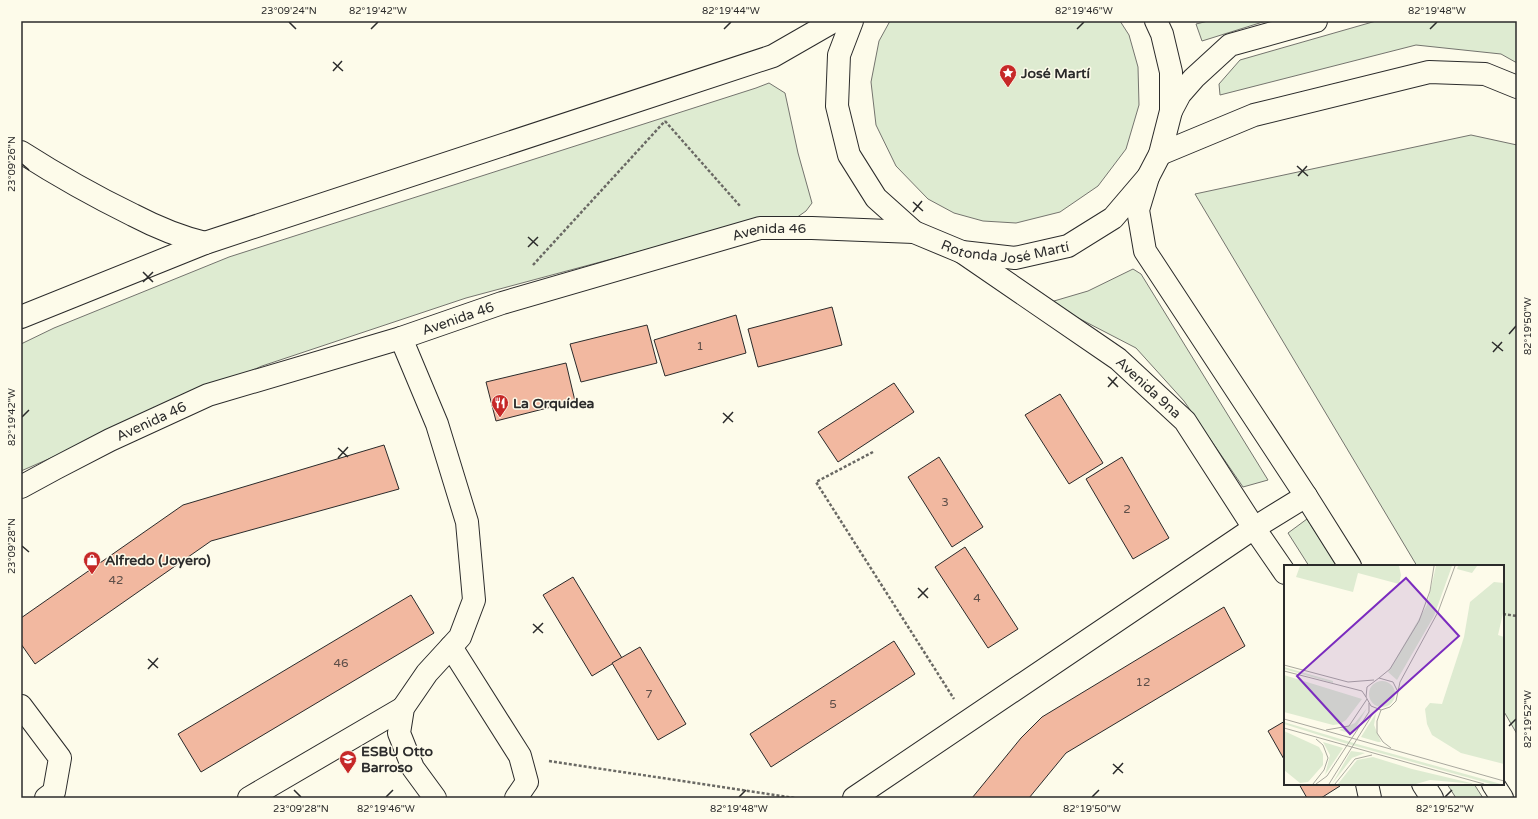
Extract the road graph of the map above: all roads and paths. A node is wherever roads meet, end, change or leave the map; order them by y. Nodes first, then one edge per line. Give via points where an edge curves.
1 (834, 21) edge
2 (852, 21) edge
3 (1156, 21) edge
4 (1316, 21) edge
5 (1517, 87) edge
6 (645, 98) junction
7 (1171, 111) junction
8 (665, 121) junction
9 (21, 152) edge
10 (1160, 154) junction
11 (1148, 178) junction
12 (760, 228) junction
13 (914, 232) junction
14 (205, 244) junction
15 (962, 252) junction
16 (532, 266) dead end
17 (21, 317) edge
18 (401, 338) junction
19 (873, 452) dead end
20 (21, 487) edge
21 (1306, 496) junction
22 (1254, 528) junction
23 (1349, 565) edge
24 (1284, 572) edge
25 (1504, 614) edge
26 (1517, 616) edge
27 (451, 647) junction
28 (21, 706) edge
29 (403, 708) junction
30 (968, 721) junction
31 (520, 756) junction
32 (1367, 785) edge
33 (1424, 785) edge
34 (1494, 785) edge
35 (46, 798) edge
36 (249, 798) edge
37 (435, 798) edge
38 (516, 798) edge
39 (795, 798) edge
40 (854, 798) edge
41 (1370, 798) edge
42 (1432, 798) edge
43 (1502, 798) edge

1 - 6 main road via 773,56
2 - 13 main road, Rotonda José Martí via 839,55 836,106 849,155 876,198
3 - 7 main road, Rotonda José Martí via 1162,34 1171,72
4 - 7 main road via 1230,45 1194,78 1180,94
5 - 10 main road via 1485,74 1429,72 1254,114
6 - 8 path
6 - 14 main road
7 - 10 main road, Rotonda José Martí
8 - 12 path
8 - 16 path
9 - 14 main road via 55,174 113,205 189,240
10 - 11 main road, Rotonda José Martí
11 - 15 main road, Rotonda José Martí via 1113,218 1068,246 1015,258
11 - 21 main road via 1138,210 1145,251
12 - 13 main road, Avenida 46
12 - 18 main road, Avenida 46 via 502,303
13 - 15 main road, Rotonda José Martí
14 - 17 main road
15 - 22 main road, Avenida 9na via 1118,359 1186,421
18 - 20 main road, Avenida 46 via 208,395 110,440
18 - 27 main road via 437,424 467,522 474,600 460,637
19 - 30 path via 816,482
21 - 22 main road
21 - 23 main road
22 - 24 main road, Avenida 9na
22 - 30 main road
25 - 26 path
27 - 29 main road
27 - 31 main road
28 - 35 main road via 60,758 54,792
29 - 36 main road
29 - 37 main road via 400,733 414,768
30 - 40 main road
31 - 38 main road via 527,782
31 - 39 path
32 - 41 main road
33 - 42 main road
34 - 43 main road

